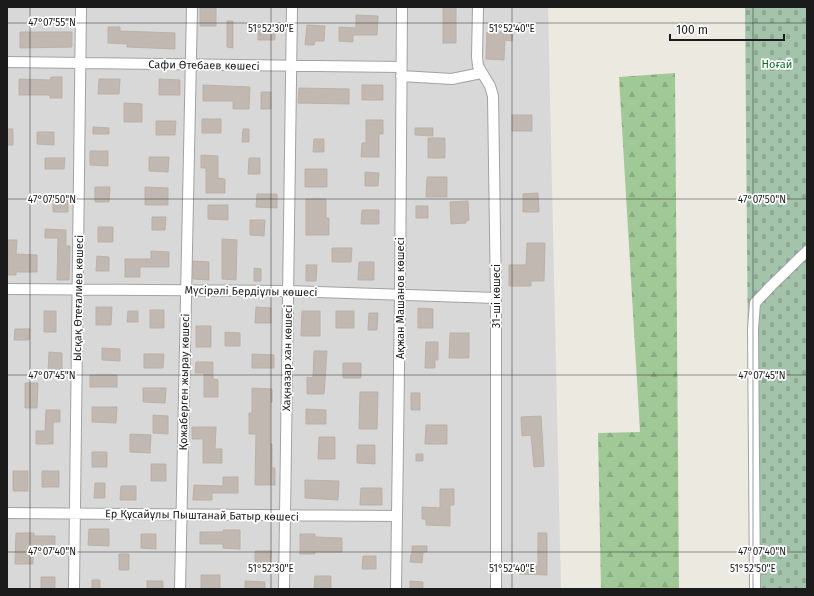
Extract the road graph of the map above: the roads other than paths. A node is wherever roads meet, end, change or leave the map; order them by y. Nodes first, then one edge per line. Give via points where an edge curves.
1 (81, 7) edge
2 (192, 7) edge
3 (292, 7) edge
4 (402, 7) edge
5 (478, 7) edge
6 (7, 62) edge
7 (81, 63) junction
8 (190, 65) junction
9 (291, 66) junction
10 (401, 72) junction
11 (481, 73) junction
12 (807, 250) edge
13 (7, 289) edge
14 (78, 289) junction
15 (186, 290) junction
16 (288, 291) junction
17 (400, 295) junction
18 (496, 298) junction
19 (7, 513) edge
20 (75, 514) junction
21 (181, 515) junction
22 (285, 516) junction
23 (398, 516) junction
24 (74, 589) edge
25 (180, 589) edge
26 (284, 589) edge
27 (396, 589) edge
28 (496, 589) edge
29 (756, 589) edge

1 - 7 street, Ысқақ Өтеғалиев көшесі
2 - 8 street, Қожаберген жырау көшесі
3 - 9 street, Хақназар хан көшесі
4 - 10 street, Ақжан Машанов көшесі
5 - 11 street, 31-ші көшесі via 477,57
6 - 7 street, Сафи Өтебаев көшесі
7 - 8 street, Сафи Өтебаев көшесі
7 - 14 street, Ысқақ Өтеғалиев көшесі
8 - 9 street, Сафи Өтебаев көшесі
8 - 15 street, Қожаберген жырау көшесі
9 - 10 street, Сафи Өтебаев көшесі
9 - 16 street, Хақназар хан көшесі
10 - 11 street, Сафи Өтебаев көшесі via 452,79
10 - 17 street, Ақжан Машанов көшесі
11 - 18 street, 31-ші көшесі via 493,96
12 - 29 street via 755,303 753,330
13 - 14 street, Мүсірәлі Бердіұлы көшесі
14 - 15 street, Мүсірәлі Бердіұлы көшесі
14 - 20 street, Ысқақ Өтеғалиев көшесі
15 - 16 street, Мүсірәлі Бердіұлы көшесі
15 - 21 street, Қожаберген жырау көшесі
16 - 17 street, Мүсірәлі Бердіұлы көшесі
16 - 22 street, Хақназар хан көшесі
17 - 18 street, Мүсірәлі Бердіұлы көшесі
17 - 23 street, Ақжан Машанов көшесі
18 - 28 street, 31-ші көшесі
19 - 20 street, Ер Құсайұлы Пыштанай Батыр көшесі
20 - 21 street, Ер Құсайұлы Пыштанай Батыр көшесі
20 - 24 street, Ысқақ Өтеғалиев көшесі
21 - 22 street, Ер Құсайұлы Пыштанай Батыр көшесі
21 - 25 street, Қожаберген жырау көшесі
22 - 23 street, Ер Құсайұлы Пыштанай Батыр көшесі
22 - 26 street, Хақназар хан көшесі
23 - 27 street, Ақжан Машанов көшесі

